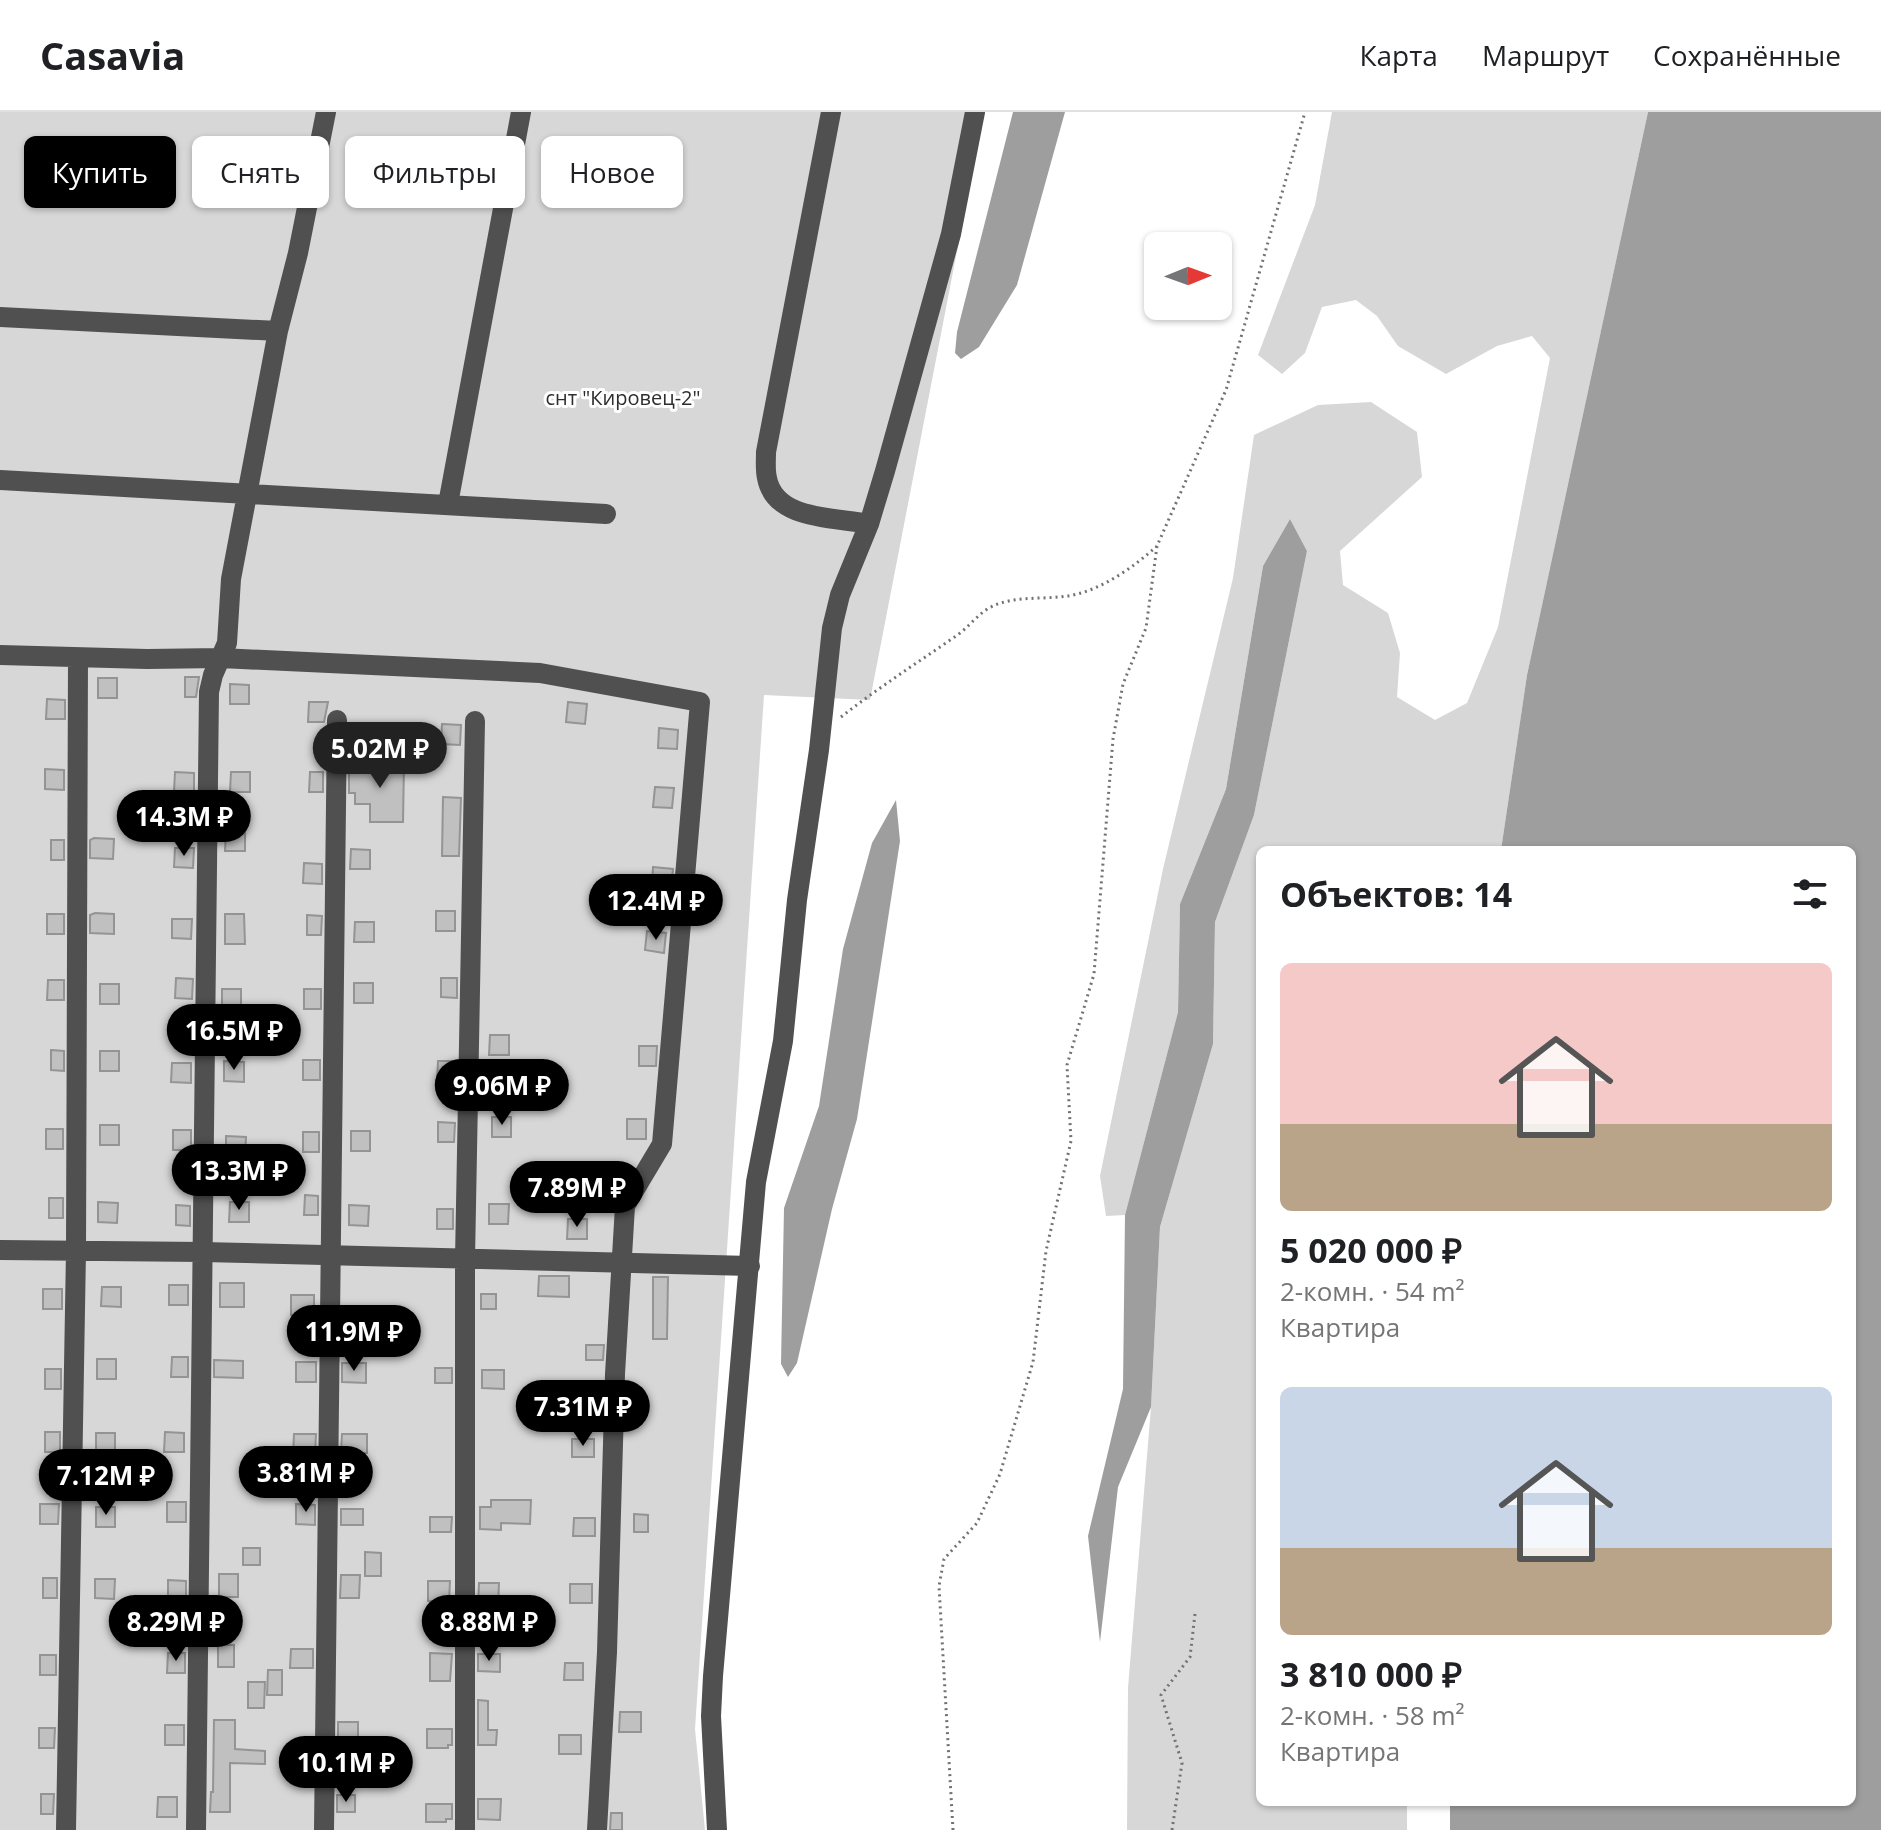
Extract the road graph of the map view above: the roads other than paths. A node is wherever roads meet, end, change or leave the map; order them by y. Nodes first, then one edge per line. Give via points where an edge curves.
1 (326, 112) edge
2 (521, 112) edge
3 (831, 112) edge
4 (975, 112) edge
5 (0, 317) edge
6 (278, 331) junction
7 (0, 480) edge
8 (249, 495) junction
9 (448, 504) junction
10 (606, 514) dead end
11 (869, 524) junction
12 (0, 655) edge
13 (78, 658) junction
14 (221, 658) junction
15 (337, 720) dead end
16 (475, 721) dead end
17 (0, 1250) edge
18 (76, 1251) junction
19 (203, 1252) junction
20 (330, 1255) junction
21 (465, 1259) junction
22 (623, 1262) junction
23 (750, 1266) junction
24 (66, 1830) edge
25 (196, 1830) edge
26 (324, 1830) edge
27 (465, 1830) edge
28 (597, 1830) edge
29 (717, 1830) edge

1 - 6 street
2 - 9 street
3 - 11 street via 766,452 767,480 777,499 797,511
4 - 11 street via 951,234
5 - 6 street
6 - 8 street
7 - 8 street
8 - 9 street
8 - 14 street
9 - 10 street
11 - 23 street via 832,628 783,1041 756,1182
12 - 13 street
13 - 14 street
13 - 18 street
14 - 19 street via 209,692
14 - 22 street via 540,673 700,702 662,1144 625,1206
15 - 20 street
16 - 21 street
17 - 18 street
18 - 19 street
18 - 24 street
19 - 20 street
19 - 25 street
20 - 21 street
20 - 26 street
21 - 22 street
21 - 27 street
22 - 23 street
22 - 28 street
23 - 29 street via 713,1676

